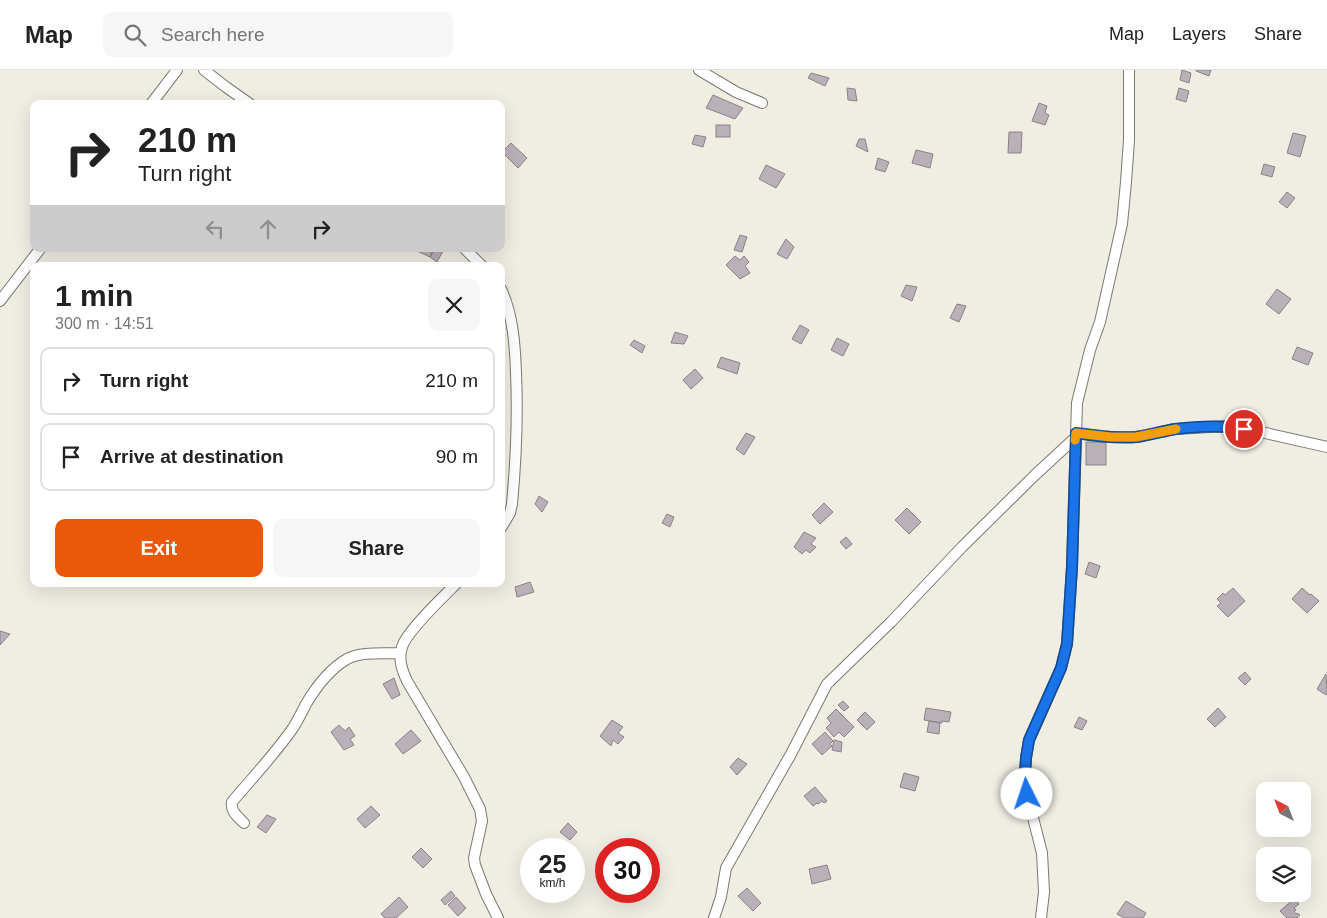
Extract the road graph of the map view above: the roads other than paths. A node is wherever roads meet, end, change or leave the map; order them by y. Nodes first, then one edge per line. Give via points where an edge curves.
1 (177, 70) edge
2 (204, 70) edge
3 (700, 70) edge
4 (1129, 70) edge
5 (155, 100) edge
6 (244, 100) edge
7 (762, 103) dead end
8 (38, 252) edge
9 (468, 252) edge
10 (30, 262) edge
11 (30, 262) edge
12 (478, 262) edge
13 (505, 297) edge
14 (0, 301) edge
15 (1075, 436) junction
16 (1327, 447) edge
17 (505, 521) edge
18 (453, 587) edge
19 (400, 654) junction
20 (244, 823) dead end
21 (498, 918) edge
22 (714, 918) edge
23 (1041, 918) edge

1 - 5 street
2 - 6 street
3 - 7 street via 736,92
4 - 15 street via 1129,140 1122,224 1102,314 1077,403
8 - 11 street
9 - 12 street
10 - 14 street
13 - 17 street via 515,348 518,427 512,504
15 - 16 street via 1136,437 1176,429 1227,426
15 - 22 street via 827,684 726,868
15 - 23 street via 1067,644 1061,668 1029,740 1026,758 1027,794 1042,853 1044,892
18 - 19 street via 410,633
19 - 20 street via 353,657 325,678 289,733 232,802 233,811
19 - 21 street via 401,669 407,681 480,809 482,821 475,865

